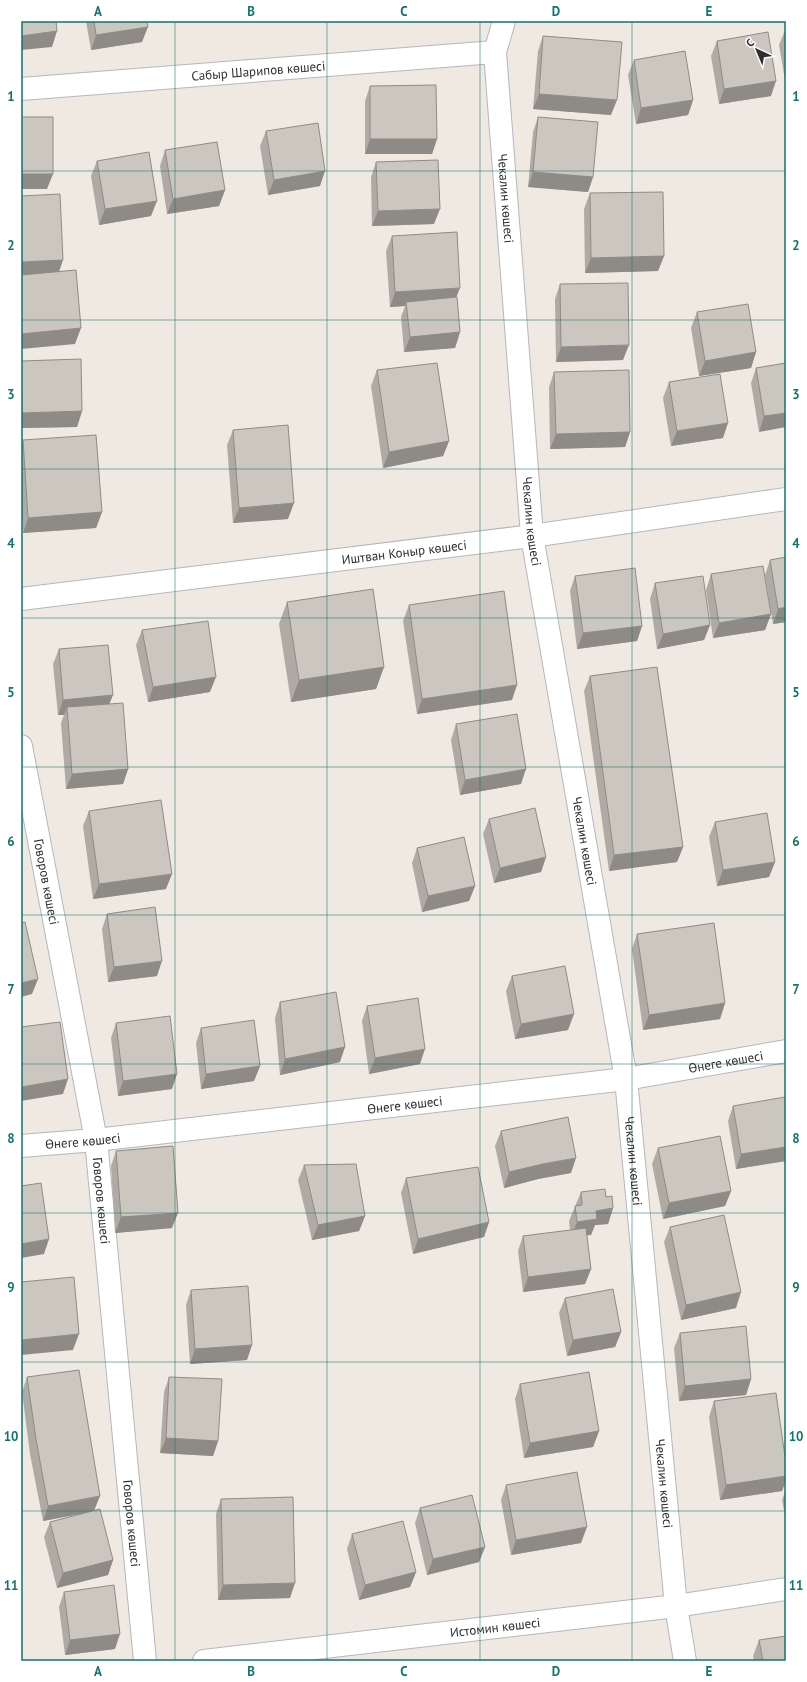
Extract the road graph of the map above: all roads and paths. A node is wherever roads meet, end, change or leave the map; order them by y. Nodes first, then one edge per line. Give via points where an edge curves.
1 (504, 21) edge
2 (495, 52) junction
3 (21, 89) edge
4 (786, 499) edge
5 (532, 536) junction
6 (21, 599) edge
7 (21, 746) edge
8 (786, 1051) edge
9 (626, 1079) junction
10 (96, 1140) junction
11 (21, 1146) edge
12 (786, 1589) edge
13 (676, 1606) junction
14 (145, 1661) edge
15 (204, 1661) edge
16 (685, 1661) edge

1 - 2 street, Чекалин көшесі
2 - 3 street, Сабыр Шарипов көшесі
2 - 5 street, Чекалин көшесі
4 - 5 street, Иштван Коныр көшесі
5 - 6 street, Иштван Коныр көшесі
5 - 9 street, Чекалин көшесі
7 - 10 street, Говоров көшесі
8 - 9 street, Өнеге көшесі
9 - 10 street, Өнеге көшесі
9 - 13 street, Чекалин көшесі
10 - 11 street, Өнеге көшесі
10 - 14 street, Говоров көшесі
12 - 13 street, Истомин көшесі
13 - 15 street, Истомин көшесі
13 - 16 street, Чекалин көшесі

